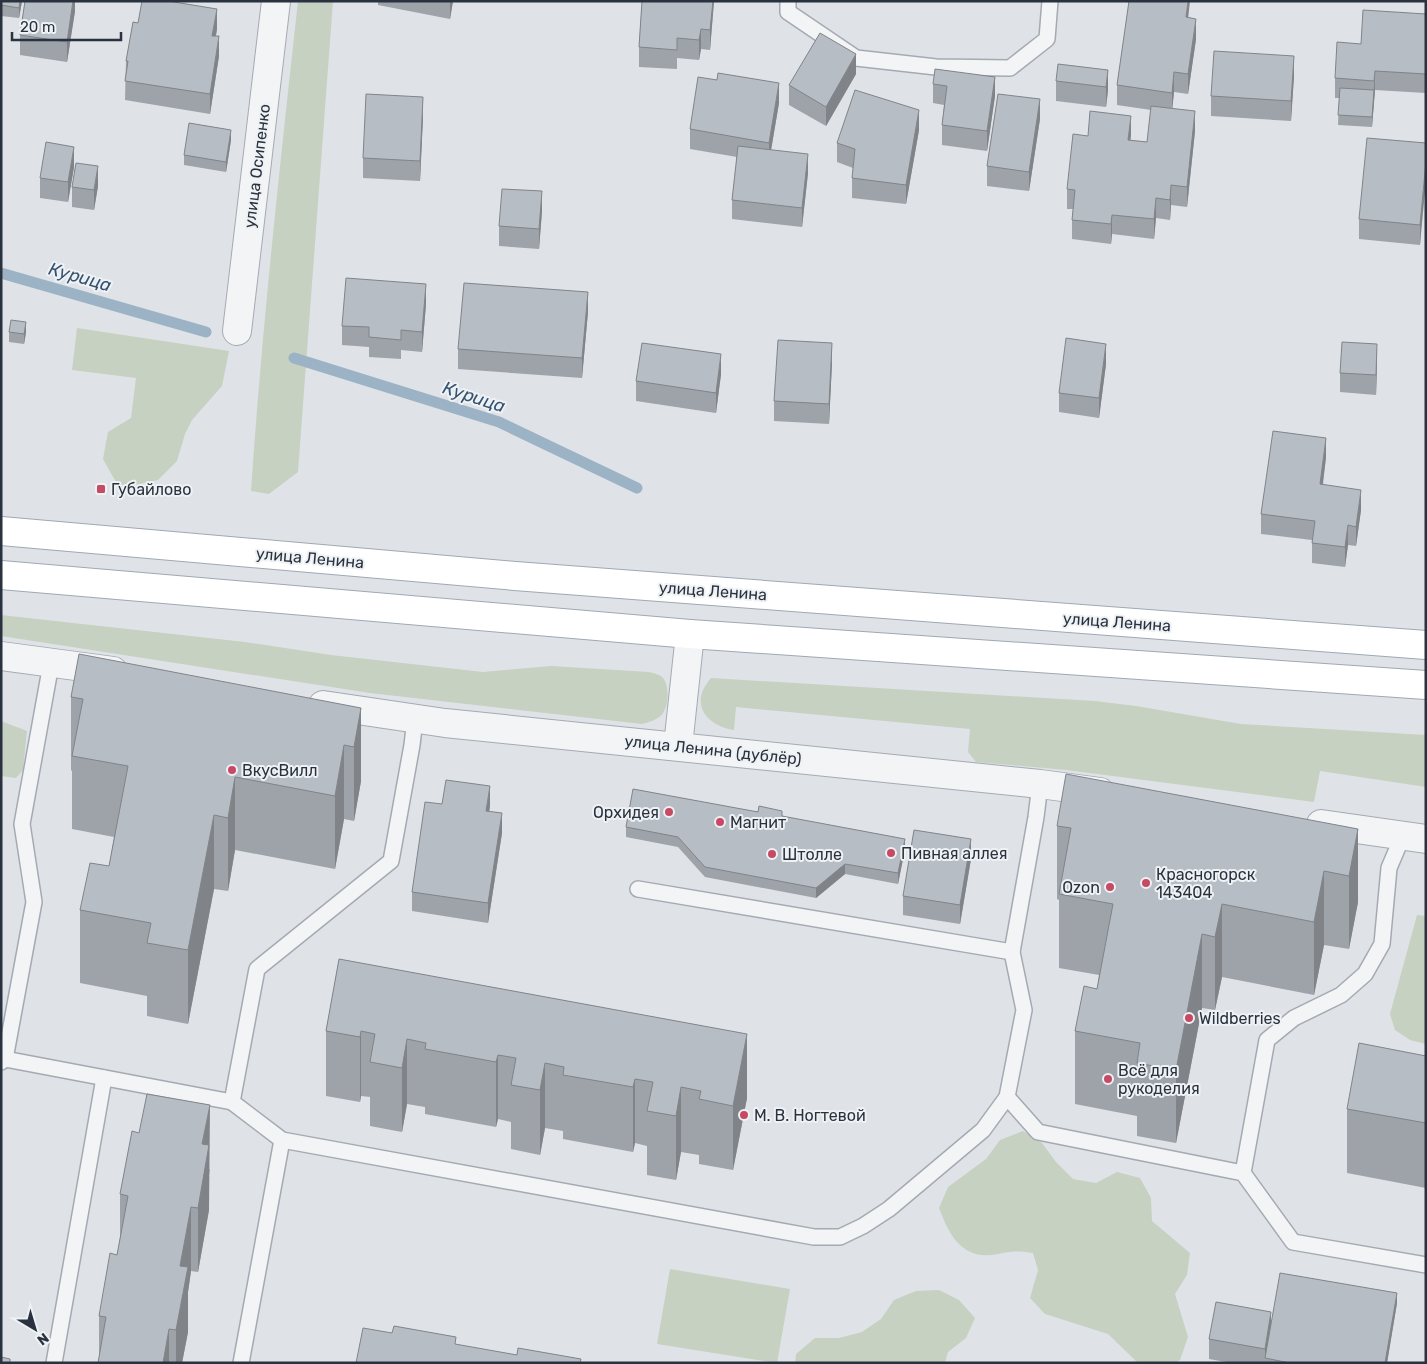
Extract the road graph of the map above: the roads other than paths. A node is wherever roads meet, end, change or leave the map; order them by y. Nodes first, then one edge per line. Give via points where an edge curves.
1 (276, 1) edge
2 (788, 1) edge
3 (1050, 1) edge
4 (237, 331) dead end
5 (1, 531) edge
6 (1, 575) edge
7 (690, 634) junction
8 (1426, 646) edge
9 (1, 656) edge
10 (50, 664) junction
11 (134, 675) edge
12 (1426, 685) edge
13 (298, 701) edge
14 (415, 719) junction
15 (678, 746) junction
16 (1040, 784) junction
17 (1128, 796) edge
18 (1295, 820) edge
19 (1414, 837) edge
20 (638, 889) dead end
21 (1012, 952) junction
22 (3, 1061) edge
23 (104, 1078) junction
24 (1007, 1096) junction
25 (232, 1102) junction
26 (282, 1140) junction
27 (1243, 1173) junction
28 (1426, 1266) edge
29 (54, 1363) edge
30 (241, 1363) edge

1 - 4 street, улица Осипенко
2 - 3 lane via 788,12 856,58 936,67 1010,68 1047,39
5 - 8 main road, улица Ленина via 515,576
6 - 7 main road
7 - 12 main road
7 - 15 street
9 - 10 street
10 - 11 street
10 - 22 lane via 22,824 34,902
13 - 14 street, улица Ленина (дублёр)
14 - 15 street, улица Ленина (дублёр)
14 - 25 lane via 391,861 257,969
15 - 16 street, улица Ленина (дублёр)
16 - 17 street, улица Ленина (дублёр)
16 - 21 lane
18 - 19 street
19 - 27 lane via 1389,868 1382,944 1365,974 1341,995 1294,1018 1267,1040
20 - 21 lane
21 - 24 lane via 1024,1010
22 - 23 lane
23 - 25 lane
23 - 29 lane
24 - 26 lane via 983,1130 897,1203 840,1237 814,1237
24 - 27 lane via 1038,1132
25 - 26 lane
26 - 30 lane
27 - 28 lane via 1292,1242

